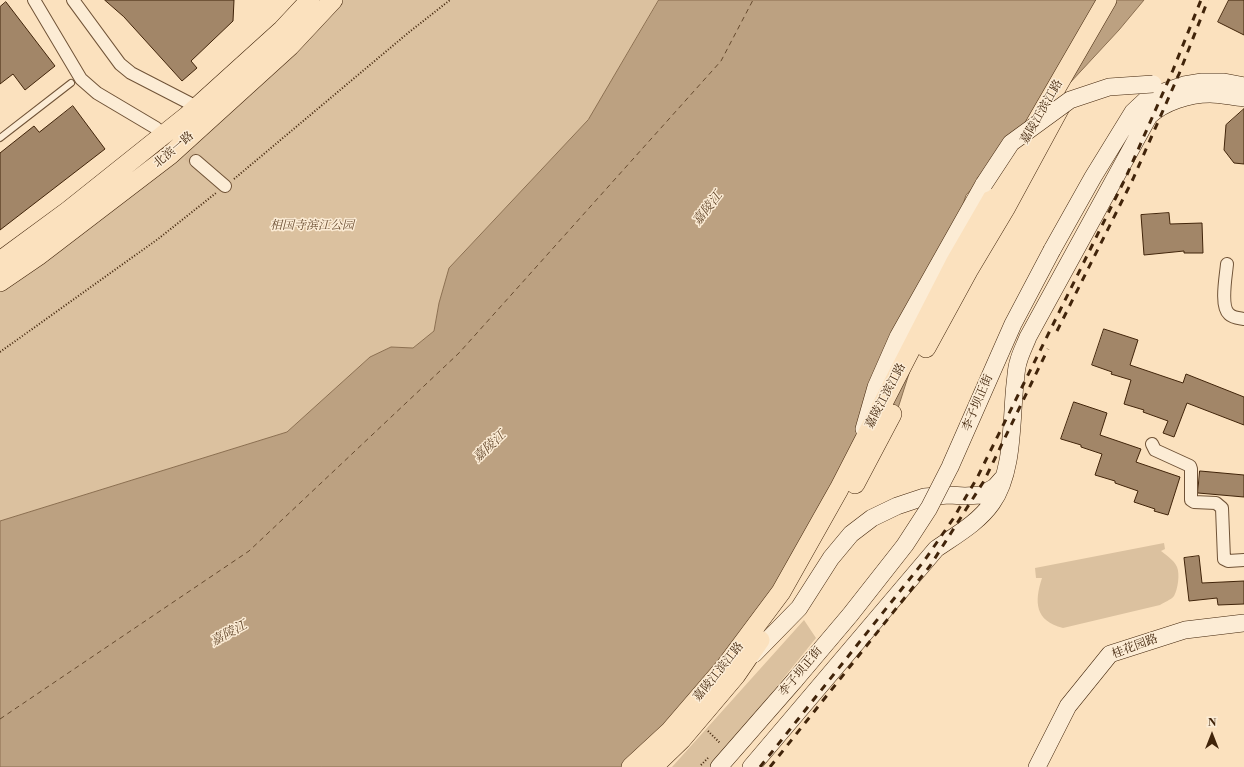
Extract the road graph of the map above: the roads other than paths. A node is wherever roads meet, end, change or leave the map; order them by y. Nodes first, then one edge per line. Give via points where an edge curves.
1 (34, 0) edge
2 (74, 0) edge
3 (310, 0) edge
4 (334, 0) edge
5 (1107, 0) edge
6 (1120, 0) edge
7 (1202, 82) junction
8 (71, 83) dead end
9 (1244, 86) edge
10 (1244, 98) edge
11 (197, 107) junction
12 (156, 128) dead end
13 (0, 138) edge
14 (196, 161) tunnel mouth
15 (225, 186) dead end
16 (0, 261) edge
17 (1227, 264) dead end
18 (0, 282) edge
19 (1244, 319) edge
20 (1152, 444) dead end
21 (860, 446) junction
22 (1005, 475) junction
23 (1244, 560) edge
24 (1244, 623) edge
25 (736, 675) junction
26 (631, 767) edge
27 (653, 767) edge
28 (719, 767) edge
29 (751, 767) edge
30 (1037, 767) edge

1 - 12 street via 81,79 98,93
2 - 11 street via 120,64 131,73
3 - 11 main road, 北滨一路 via 282,30
4 - 18 main road, 北滨一路 via 290,46 170,155
5 - 21 main road, 嘉陵江滨江路, bridge via 956,263
6 - 25 main road, 嘉陵江滨江路, bridge via 968,271 849,496 788,600
7 - 9 main road, 李子坝正街 via 1224,82
7 - 21 main road, bridge via 1109,87 1070,100 1012,144 984,184 898,337 876,387
7 - 28 main road, 李子坝正街, bridge via 1184,85 1149,97 1134,112 1093,177 1013,324 950,467 929,508 905,545 859,603
8 - 13 lane
10 - 22 main road, 李子坝正街 via 1197,94 1156,109 1148,116 1028,337 1018,363
11 - 16 main road, 北滨一路 via 68,211
14 - 15 street
17 - 19 street via 1225,309 1234,318
20 - 23 street via 1155,450 1190,466 1191,500 1216,503 1222,508 1224,559
21 - 26 main road, 嘉陵江滨江路 via 781,592 725,667 670,731
22 - 25 main road via 995,487 981,495 924,497 872,518 851,534 831,558 799,608
22 - 29 main road, 李子坝正街 via 992,503 973,523 936,549
24 - 30 main road, 桂花园路 via 1185,630 1110,654 1068,706
25 - 27 main road, 嘉陵江滨江路 via 681,740

